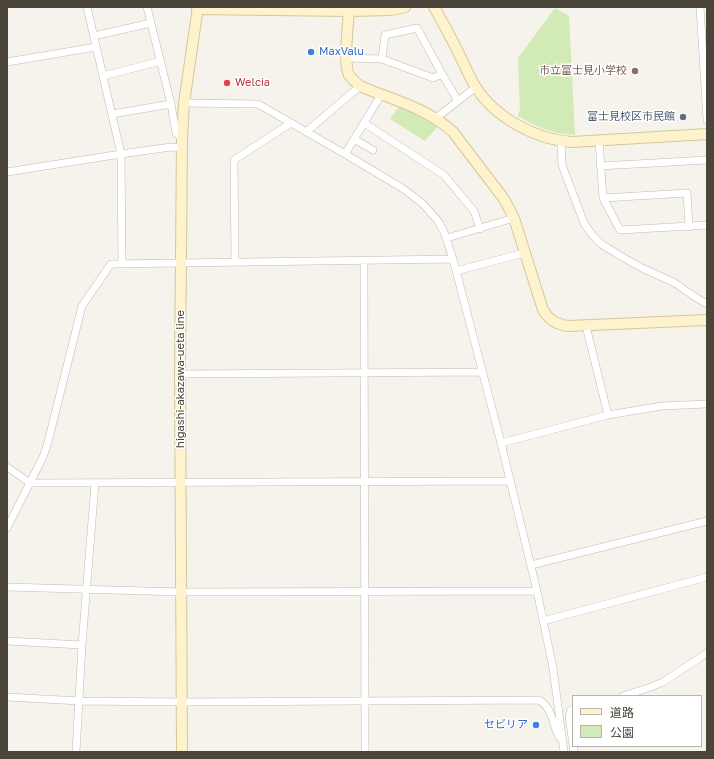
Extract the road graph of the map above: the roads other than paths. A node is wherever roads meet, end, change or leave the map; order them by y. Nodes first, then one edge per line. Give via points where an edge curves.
1 (87, 7) edge
2 (147, 7) edge
3 (405, 7) edge
4 (434, 7) edge
5 (700, 7) edge
6 (198, 8) edge
7 (310, 9) edge
8 (349, 11) junction
9 (151, 23) junction
10 (94, 36) junction
11 (96, 46) junction
12 (347, 58) junction
13 (382, 60) junction
14 (7, 62) edge
15 (161, 62) junction
16 (442, 74) junction
17 (103, 76) junction
18 (360, 86) junction
19 (476, 87) junction
20 (381, 95) junction
21 (458, 100) junction
22 (184, 103) junction
23 (171, 104) junction
24 (707, 110) edge
25 (112, 114) junction
26 (436, 118) junction
27 (707, 120) edge
28 (291, 123) junction
29 (364, 123) junction
30 (306, 132) junction
31 (707, 134) edge
32 (354, 139) junction
33 (561, 141) junction
34 (599, 141) junction
35 (182, 143) junction
36 (373, 150) dead end
37 (121, 154) junction
38 (345, 154) junction
39 (707, 160) edge
40 (600, 166) junction
41 (7, 172) edge
42 (603, 198) junction
43 (514, 218) junction
44 (707, 226) edge
45 (689, 227) junction
46 (480, 229) junction
47 (447, 238) junction
48 (524, 253) junction
49 (453, 259) junction
50 (364, 261) junction
51 (235, 262) junction
52 (122, 263) junction
53 (181, 263) junction
54 (456, 271) junction
55 (707, 304) edge
56 (707, 320) edge
57 (586, 326) junction
58 (364, 372) junction
59 (482, 372) junction
60 (180, 374) junction
61 (707, 404) edge
62 (608, 415) junction
63 (501, 443) junction
64 (7, 467) edge
65 (510, 481) junction
66 (30, 483) junction
67 (95, 483) junction
68 (181, 483) junction
69 (364, 483) junction
70 (707, 521) edge
71 (7, 528) edge
72 (531, 565) junction
73 (707, 577) edge
74 (7, 587) edge
75 (86, 589) junction
76 (365, 591) junction
77 (537, 591) junction
78 (181, 592) junction
79 (544, 622) junction
80 (7, 641) edge
81 (82, 645) junction
82 (707, 653) edge
83 (626, 695) edge
84 (7, 697) edge
85 (365, 701) junction
86 (80, 702) junction
87 (182, 702) junction
88 (572, 710) edge
89 (572, 738) edge
90 (562, 742) junction
91 (76, 752) edge
92 (182, 752) edge
93 (365, 752) edge
94 (564, 752) edge

1 - 10 street
2 - 9 street
3 - 8 street
4 - 19 street
5 - 24 street
6 - 7 street
6 - 22 street, higashi-akazawa-ueta line
7 - 8 street
8 - 12 street
9 - 10 street
9 - 15 street
10 - 11 street
11 - 14 street
11 - 17 street
12 - 13 street
12 - 18 street via 349,74
13 - 16 street via 433,78
13 - 16 street via 385,35 417,28
15 - 17 street
15 - 23 street
16 - 21 street
17 - 25 street
18 - 20 street
18 - 30 street
19 - 21 street
19 - 33 street via 498,111 513,122 537,134
20 - 26 street
20 - 29 street
21 - 26 street
22 - 28 street via 258,104
22 - 35 street, higashi-akazawa-ueta line
23 - 25 street
23 - 35 street via 176,133
24 - 27 street
25 - 37 street
26 - 43 street via 453,132 498,189
28 - 30 street
28 - 51 street via 234,160
29 - 32 street
29 - 46 street via 444,175 474,211
30 - 38 street
31 - 34 street
32 - 36 street
32 - 38 street
33 - 34 street
33 - 55 street via 562,165 584,223 593,236 624,258 675,282
34 - 40 street
35 - 37 street
35 - 53 street, higashi-akazawa-ueta line
37 - 41 street
37 - 52 street
38 - 47 street via 422,203 438,221
39 - 40 street
40 - 42 street
42 - 45 street via 620,230
42 - 45 street via 687,193
43 - 46 street
43 - 48 street
44 - 45 street
46 - 47 street
47 - 49 street
48 - 54 street
48 - 57 street via 547,317 560,325
49 - 50 street
49 - 54 street
50 - 51 street
50 - 58 street
51 - 53 street
52 - 53 street
52 - 66 street via 112,264 82,306 48,442
53 - 60 street, higashi-akazawa-ueta line
54 - 59 street
56 - 57 street
57 - 62 street
58 - 59 street
58 - 60 street
58 - 69 street
59 - 63 street
60 - 68 street, higashi-akazawa-ueta line
61 - 62 street via 662,406
62 - 63 street
63 - 65 street
64 - 66 street
65 - 69 street
65 - 72 street
66 - 67 street
66 - 71 street
67 - 68 street
67 - 75 street
68 - 69 street
68 - 78 street, higashi-akazawa-ueta line
69 - 76 street
70 - 72 street
72 - 77 street
73 - 79 street
74 - 75 street
75 - 78 street
75 - 81 street
76 - 77 street
76 - 78 street
76 - 85 street
77 - 79 street
78 - 87 street, higashi-akazawa-ueta line
79 - 90 street via 553,668
80 - 81 street
81 - 86 street
82 - 83 street via 663,682
84 - 86 street
85 - 87 street
85 - 90 street via 539,700 549,709
85 - 93 street
86 - 87 street
86 - 91 street
87 - 92 street, higashi-akazawa-ueta line
88 - 89 street via 569,716
90 - 94 street

